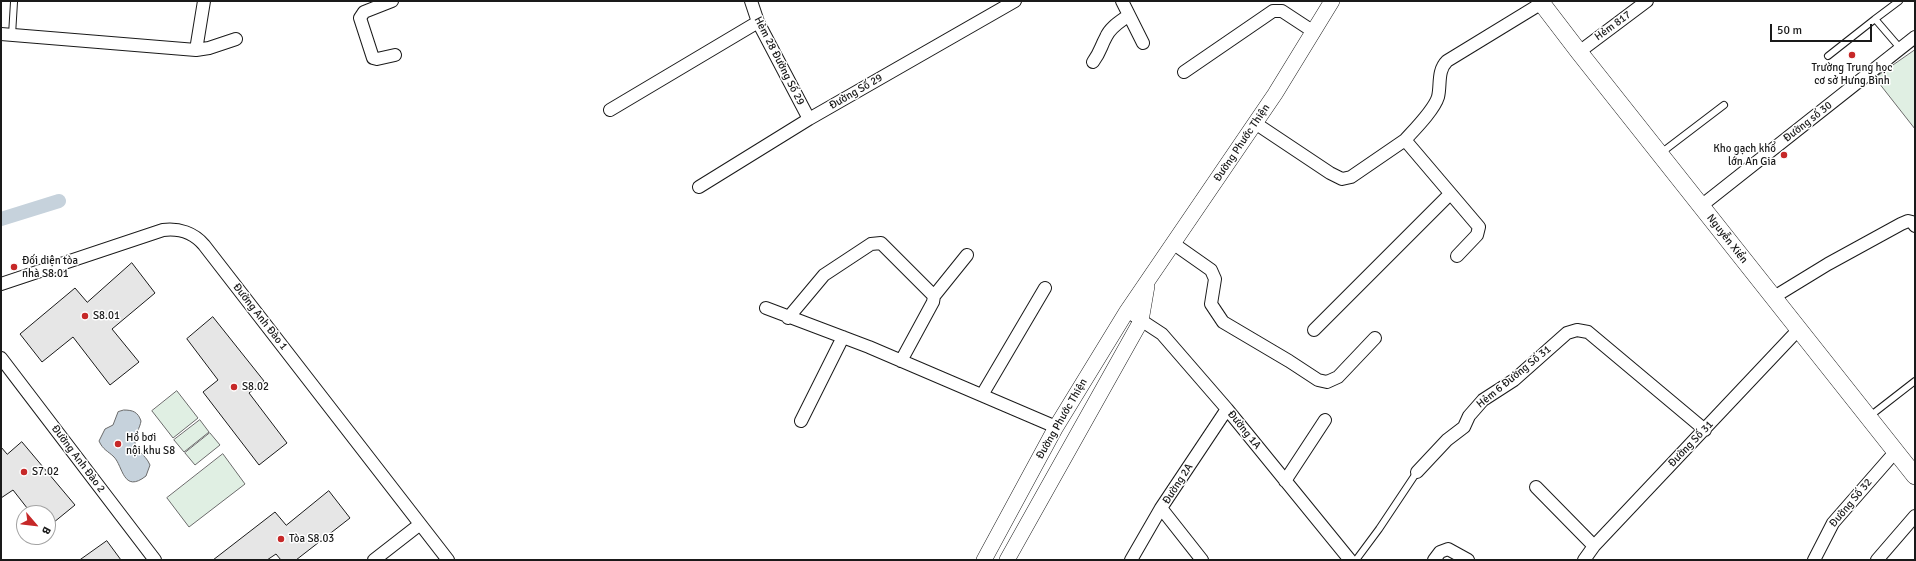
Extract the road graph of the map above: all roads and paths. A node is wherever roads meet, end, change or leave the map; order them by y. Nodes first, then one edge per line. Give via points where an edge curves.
1 (204, 1) edge
2 (392, 1) edge
3 (751, 1) edge
4 (1015, 1) edge
5 (1122, 1) edge
6 (1332, 1) edge
7 (1647, 1) edge
8 (1899, 1) edge
9 (14, 2) dead end
10 (1541, 2) edge
11 (1129, 15) junction
12 (1875, 19) junction
13 (758, 22) junction
14 (1314, 32) junction
15 (7, 35) edge
16 (1915, 37) edge
17 (236, 39) dead end
18 (1143, 43) dead end
19 (1900, 48) junction
20 (196, 50) junction
21 (1579, 52) junction
22 (395, 55) dead end
23 (1828, 56) dead end
24 (1093, 62) dead end
25 (1184, 72) dead end
26 (1724, 104) dead end
27 (610, 110) dead end
28 (809, 119) junction
29 (1255, 123) junction
30 (1405, 140) junction
31 (1660, 154) junction
32 (700, 187) dead end
33 (1450, 194) junction
34 (1701, 206) junction
35 (1915, 226) edge
36 (1174, 244) junction
37 (967, 255) dead end
38 (1457, 256) dead end
39 (1148, 283) junction
40 (1, 284) edge
41 (1045, 288) dead end
42 (934, 296) junction
43 (1774, 298) junction
44 (766, 308) dead end
45 (1127, 311) junction
46 (788, 318) junction
47 (1141, 321) junction
48 (1799, 329) junction
49 (1314, 330) dead end
50 (843, 337) junction
51 (1375, 338) dead end
52 (1, 358) edge
53 (901, 361) junction
54 (1915, 381) edge
55 (982, 396) junction
56 (1227, 409) junction
57 (1868, 417) junction
58 (1324, 420) dead end
59 (801, 421) dead end
60 (1056, 427) junction
61 (1705, 430) junction
62 (1896, 451) junction
63 (1417, 472) joint
64 (1915, 476) edge
65 (1285, 481) junction
66 (1536, 487) dead end
67 (1161, 508) junction
68 (1915, 516) edge
69 (419, 525) junction
70 (1594, 546) junction
71 (155, 560) edge
72 (374, 560) edge
73 (448, 560) edge
74 (984, 560) edge
75 (1007, 560) edge
76 (1131, 560) edge
77 (1202, 560) edge
78 (1350, 560) edge
79 (1356, 560) edge
80 (1434, 560) edge
81 (1468, 560) edge
82 (1584, 560) edge
83 (1814, 560) edge
84 (1877, 560) edge

1 - 20 street
2 - 22 street via 364,12 360,18 373,58 377,60
3 - 13 street, Hẻm 28 Đường Số 29
4 - 28 street, Đường Số 29
5 - 11 street
6 - 14 street, Đường Phước Thiện
7 - 21 street, Hẻm 817
8 - 12 lane
9 - 15 lane
10 - 21 main road, Nguyễn Xiển
10 - 30 street via 1443,64 1438,97
11 - 18 street
11 - 24 street via 1111,29
12 - 19 lane
12 - 23 lane
13 - 27 street
13 - 28 street, Hẻm 28 Đường Số 29
14 - 25 street via 1282,11 1273,10
14 - 29 street, Đường Phước Thiện
15 - 20 street
16 - 19 street, Đường số 30
17 - 20 street
19 - 34 street, Đường số 30
21 - 31 main road, Nguyễn Xiển
26 - 31 lane
28 - 32 street, Đường Số 29
29 - 30 street via 1305,158 1342,179 1351,177
29 - 36 street, Đường Phước Thiện
30 - 33 street
31 - 34 main road, Nguyễn Xiển
33 - 38 street via 1479,227 1477,235
33 - 49 street
34 - 43 main road, Nguyễn Xiển
35 - 43 street via 1908,222 1895,227
36 - 39 street, Đường Phước Thiện
36 - 51 street via 1211,270 1215,279 1211,304 1222,322 1318,380 1327,382 1338,377
37 - 42 street
39 - 45 street, Đường Phước Thiện
39 - 47 street, Đường Phước Thiện
40 - 69 street, Đường Anh Đào 1 via 163,230 182,231 197,238
41 - 55 street
42 - 46 street via 884,246 876,242 824,275
42 - 53 street
43 - 48 main road, Nguyễn Xiển
44 - 46 street
45 - 47 street, Đường 1A
45 - 60 street, Đường Phước Thiện
46 - 50 street
47 - 56 street, Đường 1A via 1162,334
47 - 75 street, Đường Phước Thiện
48 - 57 main road, Nguyễn Xiển
48 - 61 street, Đường Số 31
50 - 53 street
50 - 59 street
52 - 71 street, Đường Anh Đào 2
53 - 55 street
54 - 57 lane
55 - 60 street
56 - 65 street, Đường 1A
56 - 67 street, Đường 2A
57 - 62 main road, Nguyễn Xiển
58 - 65 street
60 - 74 street, Đường Phước Thiện
61 - 63 street, Hẻm 6 Đường Số 31 via 1588,332 1577,330 1567,333 1514,380 1483,400 1469,416 1464,427 1447,440
61 - 70 street, Đường Số 31
62 - 64 main road, Nguyễn Xiển
62 - 83 street, Đường Số 32 via 1833,523
63 - 79 lane, Hẻm 6 Đường Số 31
65 - 78 street, Đường 1A
66 - 70 street
67 - 76 street, Đường 2A
67 - 77 street
68 - 84 street
69 - 72 street
69 - 73 street, Đường Anh Đào 1
70 - 82 street, Đường Số 31
80 - 81 street via 1440,552 1448,549

